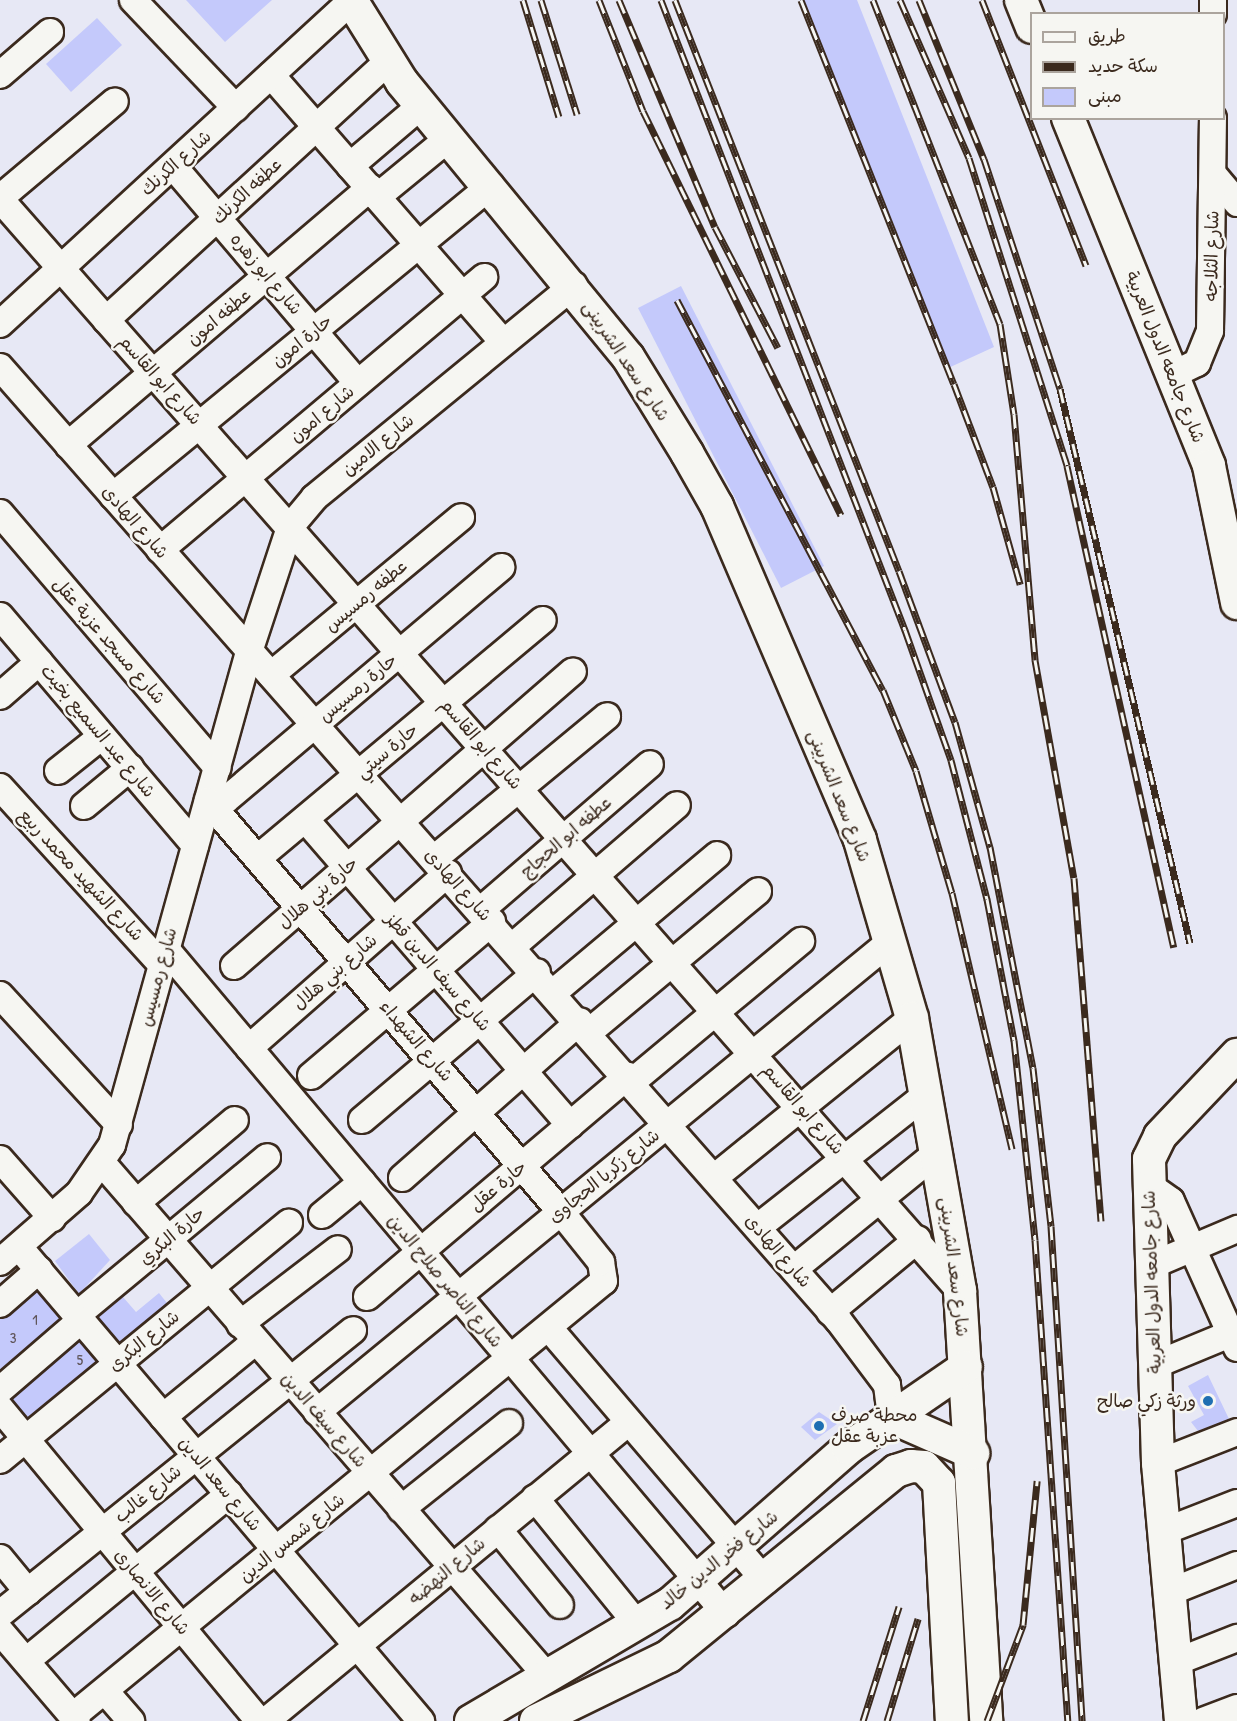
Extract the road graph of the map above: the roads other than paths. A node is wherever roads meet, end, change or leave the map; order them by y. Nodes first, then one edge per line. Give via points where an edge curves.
1 (133, 0) edge
2 (1020, 0) edge
3 (339, 4) edge
4 (1030, 22) edge
5 (50, 32) dead end
6 (388, 62) junction
7 (0, 75) edge
8 (271, 75) junction
9 (115, 100) dead end
10 (422, 105) junction
11 (236, 108) junction
12 (1069, 120) edge
13 (1213, 120) edge
14 (316, 127) junction
15 (450, 137) junction
16 (173, 166) junction
17 (350, 166) junction
18 (1213, 174) junction
19 (491, 186) junction
20 (373, 193) junction
21 (0, 198) edge
22 (1237, 203) edge
23 (217, 218) junction
24 (419, 246) junction
25 (60, 268) junction
26 (267, 276) junction
27 (484, 277) dead end
28 (574, 285) junction
29 (462, 296) junction
30 (106, 320) junction
31 (0, 324) edge
32 (314, 331) junction
33 (503, 342) junction
34 (0, 367) edge
35 (153, 373) junction
36 (1172, 375) junction
37 (358, 383) junction
38 (200, 425) junction
39 (68, 445) junction
40 (1223, 465) edge
41 (246, 477) junction
42 (113, 496) junction
43 (0, 513) edge
44 (460, 517) dead end
45 (290, 527) junction
46 (160, 550) junction
47 (501, 567) dead end
48 (357, 603) junction
49 (1237, 603) edge
50 (0, 616) edge
51 (543, 620) dead end
52 (249, 652) junction
53 (400, 652) junction
54 (39, 662) junction
55 (573, 671) dead end
56 (271, 675) junction
57 (0, 696) edge
58 (444, 703) junction
59 (607, 716) dead end
60 (315, 724) junction
61 (102, 736) junction
62 (484, 748) junction
63 (650, 764) dead end
64 (130, 768) junction
65 (218, 768) junction
66 (58, 771) dead end
67 (359, 774) junction
68 (0, 788) edge
69 (519, 788) junction
70 (677, 804) dead end
71 (211, 805) junction
72 (84, 806) dead end
73 (304, 819) junction
74 (401, 820) junction
75 (564, 838) junction
76 (195, 845) junction
77 (717, 855) dead end
78 (258, 858) junction
79 (441, 865) junction
80 (347, 868) junction
81 (596, 874) junction
82 (758, 891) dead end
83 (301, 908) junction
84 (486, 916) junction
85 (393, 921) junction
86 (638, 921) junction
87 (801, 941) dead end
88 (891, 941) junction
89 (513, 945) junction
90 (164, 956) junction
91 (347, 962) junction
92 (673, 962) junction
93 (234, 966) dead end
94 (436, 970) junction
95 (537, 972) junction
96 (554, 992) junction
97 (0, 995) edge
98 (389, 1010) junction
99 (717, 1012) junction
100 (912, 1018) junction
101 (480, 1020) junction
102 (585, 1026) junction
103 (249, 1048) junction
104 (754, 1054) junction
105 (1237, 1055) edge
106 (433, 1060) junction
107 (524, 1070) junction
108 (311, 1076) dead end
109 (631, 1078) junction
110 (928, 1093) junction
111 (801, 1107) junction
112 (477, 1112) junction
113 (235, 1120) dead end
114 (362, 1120) dead end
115 (669, 1124) junction
116 (119, 1125) junction
117 (570, 1125) junction
118 (938, 1152) junction
119 (267, 1156) dead end
120 (846, 1158) junction
121 (0, 1159) edge
122 (103, 1164) junction
123 (522, 1166) junction
124 (715, 1177) junction
125 (402, 1178) dead end
126 (362, 1182) junction
127 (1147, 1184) junction
128 (881, 1198) junction
129 (136, 1203) junction
130 (561, 1212) junction
131 (322, 1215) dead end
132 (52, 1218) junction
133 (289, 1222) dead end
134 (758, 1227) junction
135 (1237, 1229) edge
136 (918, 1239) junction
137 (168, 1240) junction
138 (1192, 1248) junction
139 (338, 1249) dead end
140 (421, 1252) junction
141 (9, 1254) edge
142 (1150, 1266) junction
143 (794, 1269) junction
144 (39, 1270) junction
145 (209, 1287) junction
146 (598, 1289) joint
147 (960, 1292) junction
148 (458, 1296) junction
149 (367, 1297) dead end
150 (0, 1304) edge
151 (830, 1312) junction
152 (79, 1318) junction
153 (549, 1328) junction
154 (353, 1330) dead end
155 (248, 1333) junction
156 (1235, 1338) edge
157 (511, 1359) junction
158 (117, 1363) junction
159 (1155, 1365) junction
160 (966, 1367) junction
161 (289, 1379) junction
162 (0, 1390) edge
163 (0, 1408) edge
164 (317, 1412) junction
165 (163, 1417) junction
166 (891, 1417) junction
167 (629, 1422) junction
168 (509, 1424) dead end
169 (1237, 1432) edge
170 (26, 1439) junction
171 (973, 1453) junction
172 (591, 1454) junction
173 (196, 1455) junction
174 (0, 1460) edge
175 (1158, 1463) junction
176 (371, 1474) junction
177 (229, 1494) junction
178 (536, 1498) junction
179 (1237, 1503) edge
180 (401, 1509) junction
181 (498, 1529) junction
182 (1165, 1531) junction
183 (102, 1532) junction
184 (737, 1549) junction
185 (276, 1551) junction
186 (0, 1558) edge
187 (1237, 1565) edge
188 (452, 1568) junction
189 (135, 1572) junction
190 (765, 1581) junction
191 (699, 1582) junction
192 (28, 1592) junction
193 (1170, 1592) junction
194 (560, 1605) dead end
195 (0, 1614) edge
196 (726, 1614) junction
197 (637, 1624) junction
198 (182, 1628) junction
199 (0, 1631) edge
200 (1237, 1638) edge
201 (357, 1646) junction
202 (26, 1661) junction
203 (1176, 1662) junction
204 (546, 1675) junction
205 (986, 1686) junction
206 (951, 1689) junction
207 (105, 1690) junction
208 (1237, 1708) edge
209 (75, 1719) edge
210 (131, 1721) edge
211 (259, 1721) edge
212 (266, 1721) edge
213 (421, 1721) edge
214 (471, 1721) edge
215 (536, 1721) edge
216 (952, 1721) edge
217 (986, 1721) edge
218 (1181, 1721) edge
219 (1203, 1721) edge

1 - 11 street
2 - 4 main road
3 - 6 main road, شارع سعد الشربينى
3 - 8 street, شارع الكرنك
5 - 7 street
6 - 10 main road, شارع سعد الشربينى
6 - 14 street, عطفه الكرنك
8 - 11 street, شارع الكرنك
8 - 14 street
9 - 21 street
10 - 15 main road, شارع سعد الشربينى
10 - 17 street
11 - 16 street, شارع الكرنك
12 - 36 main road, شارع جامعه الدول العربية
13 - 18 street, شارع الثلاجه
14 - 17 street
14 - 23 street, عطفه الكرنك
15 - 19 main road, شارع سعد الشربينى
15 - 20 street, عطفه امون
16 - 23 street, شارع ابو زهره
16 - 25 street, شارع الكرنك
17 - 20 street
18 - 22 street
18 - 36 street, شارع الثلاجه via 1210,331 1197,363
19 - 24 street, حارة امون
19 - 28 main road, شارع سعد الشربينى
20 - 24 street
20 - 26 street, عطفه امون
21 - 25 street, شارع ابو القاسم
23 - 26 street, شارع ابو زهره
23 - 30 street, عطفه الكرنك
24 - 29 street
24 - 32 street, حارة امون
25 - 30 street, شارع ابو القاسم
25 - 31 street, شارع الكرنك
26 - 32 street, شارع ابو زهره
26 - 35 street, عطفه امون
27 - 29 street, شارع امون
28 - 33 street, شارع الامين
28 - 88 main road, شارع سعد الشربينى via 628,357 717,506 860,840
29 - 33 street
29 - 37 street, شارع امون
30 - 35 street, شارع ابو القاسم
32 - 37 street, شارع ابو زهره
32 - 38 street, حارة امون
33 - 45 street, شارع الامين via 314,498
34 - 39 street, شارع الهادى
35 - 38 street, شارع ابو القاسم
35 - 39 street, عطفه امون
36 - 40 main road, شارع جامعه الدول العربية
37 - 41 street, شارع امون
38 - 41 street, شارع ابو القاسم
38 - 42 street, حارة امون
39 - 42 street, شارع الهادى
40 - 49 main road, شارع جامعه الدول العربية
41 - 45 street, شارع ابو القاسم
41 - 46 street, شارع امون
42 - 46 street, شارع الهادى
43 - 65 street, شارع مسجد عزبة عقل
44 - 48 street, عطفه رمسيس
45 - 48 street, شارع ابو القاسم
45 - 52 street, شارع الامين
46 - 52 street, شارع الهادى
47 - 53 street, حارة رمسيس
48 - 53 street, شارع ابو القاسم
48 - 56 street, عطفه رمسيس
50 - 54 street, شارع عبد السميع بخيت
51 - 58 street, حارة سيتي
52 - 56 street, شارع الهادى
52 - 65 street, شارع رمسيس
53 - 58 street, شارع ابو القاسم
53 - 60 street, حارة رمسيس
54 - 57 street
54 - 61 street, شارع عبد السميع بخيت
55 - 62 street, حارة بني هلال
56 - 60 street, شارع الهادى
58 - 62 street, شارع ابو القاسم
58 - 67 street, حارة سيتي
59 - 69 street, شارع بني هلال
60 - 67 street, شارع الهادى
60 - 71 street, حارة رمسيس
61 - 64 street, شارع عبد السميع بخيت
61 - 66 street
62 - 69 street, شارع ابو القاسم
62 - 74 street, حارة بني هلال
63 - 75 street, عطفه ابو الحجاج
64 - 72 street
64 - 76 street, شارع عبد السميع بخيت
65 - 71 street, شارع رمسيس
67 - 73 street, حارة سيتي
67 - 74 street, شارع الهادى
68 - 90 street, شارع الشهيد محمد ربيع
69 - 75 street, شارع ابو القاسم
69 - 79 street, شارع بني هلال
70 - 81 street
71 - 76 street, شارع رمسيس
71 - 78 street, شارع الشهداء
73 - 78 street, حارة سيتي
73 - 80 street, شارع سيف الدين قطز
74 - 79 street, شارع الهادى
74 - 80 street, حارة بني هلال
75 - 81 street, شارع ابو القاسم
75 - 84 street, عطفه ابو الحجاج
76 - 90 street, شارع رمسيس
77 - 86 street
78 - 83 street, شارع الشهداء
79 - 84 street, شارع الهادى
79 - 85 street, شارع بني هلال
80 - 83 street, حارة بني هلال
80 - 85 street, شارع سيف الدين قطز
81 - 86 street, شارع ابو القاسم
81 - 89 street
82 - 92 street
83 - 91 street, شارع الشهداء
83 - 93 street, حارة بني هلال
84 - 89 street, شارع الهادى
84 - 94 street, عطفه ابو الحجاج
85 - 91 street, شارع بني هلال
85 - 94 street, شارع سيف الدين قطز
86 - 92 street, شارع ابو القاسم
86 - 96 street
87 - 99 street, حارة عقل
88 - 100 main road, شارع سعد الشربينى
88 - 104 street, شارع زكريا الحجاوى
89 - 95 street, شارع الهادى
90 - 103 street, شارع الناصر صلاح الدين
90 - 116 street, شارع رمسيس
91 - 98 street, شارع الشهداء
91 - 103 street, شارع بني هلال
92 - 99 street, شارع ابو القاسم
92 - 102 street
94 - 98 street, عطفه ابو الحجاج
94 - 101 street, شارع سيف الدين قطز
95 - 96 street, شارع الهادى
95 - 101 street
96 - 102 street, شارع الهادى
97 - 116 street
98 - 106 street, شارع الشهداء
98 - 108 street, عطفه ابو الحجاج
99 - 104 street, شارع ابو القاسم
99 - 109 street, حارة عقل
100 - 110 main road, شارع سعد الشربينى
100 - 111 street
101 - 106 street
101 - 107 street, شارع سيف الدين قطز
102 - 107 street
102 - 109 street, شارع الهادى
103 - 126 street, شارع الناصر صلاح الدين
104 - 111 street, شارع ابو القاسم
104 - 115 street, شارع زكريا الحجاوى
105 - 127 main road, شارع جامعه الدول العربية via 1160,1136 1149,1159
106 - 112 street, شارع الشهداء
106 - 114 street
107 - 112 street
107 - 117 street, شارع سيف الدين قطز
109 - 115 street, شارع الهادى
109 - 117 street, حارة عقل
110 - 118 main road, شارع سعد الشربينى
110 - 120 street
111 - 120 street, شارع ابو القاسم
111 - 124 street
112 - 123 street, شارع الشهداء
112 - 125 street
113 - 129 street
115 - 124 street, شارع الهادى
115 - 130 street, شارع زكريا الحجاوى
116 - 122 street, شارع رمسيس
117 - 123 street, حارة عقل
118 - 128 street
118 - 147 main road, شارع سعد الشربينى
119 - 137 street, حارة البكري
120 - 128 street, شارع ابو القاسم
120 - 134 street
121 - 132 street
122 - 129 street, شارع سيف الدين
122 - 132 street, شارع رمسيس
123 - 130 street, شارع الشهداء
123 - 140 street, حارة عقل
124 - 134 street, شارع الهادى
126 - 131 street
126 - 140 street, شارع الناصر صلاح الدين
127 - 138 street via 1171,1201
127 - 142 main road, شارع جامعه الدول العربية
128 - 136 street, شارع ابو القاسم
128 - 143 street
129 - 137 street, شارع سيف الدين
130 - 146 street, شارع الشهداء via 601,1262 604,1281
130 - 148 street, شارع زكريا الحجاوى
132 - 141 street, شارع رمسيس
133 - 145 street, شارع البكرى
134 - 143 street, شارع الهادى
135 - 138 street
136 - 147 street, شارع ابو القاسم
136 - 151 street
137 - 145 street, شارع سيف الدين
137 - 152 street, حارة البكري
138 - 142 street
138 - 156 street
139 - 155 street
140 - 148 street, شارع الناصر صلاح الدين
140 - 149 street, حارة عقل
141 - 144 street, شارع سعد الدين
142 - 159 main road, شارع جامعه الدول العربية
143 - 151 street, شارع الهادى
144 - 150 street
144 - 152 street, شارع سعد الدين
145 - 155 street, شارع سيف الدين
145 - 158 street, شارع البكرى
146 - 153 street, شارع شمس الدين
147 - 160 main road, شارع سعد الشربينى
148 - 157 street, شارع الناصر صلاح الدين
148 - 164 street, شارع زكريا الحجاوى
151 - 166 street, شارع الهادى via 876,1366 887,1385
152 - 158 street, شارع سعد الدين
152 - 162 street, حارة البكري
153 - 157 street, شارع شمس الدين
153 - 167 street
154 - 161 street, شارع غالب
155 - 161 street, شارع سيف الدين
155 - 165 street
156 - 159 street
157 - 172 street, شارع الناصر صلاح الدين
157 - 176 street, شارع شمس الدين
158 - 165 street, شارع سعد الدين
158 - 170 street, شارع البكرى
159 - 175 main road, شارع جامعه الدول العربية
160 - 166 main road, شارع فخر الدين خالد
160 - 171 main road, شارع سعد الشربينى
161 - 164 street, شارع سيف الدين
161 - 173 street, شارع غالب
163 - 170 street, شارع الانصارى
164 - 176 street, شارع سيف الدين
165 - 173 street, شارع سعد الدين
166 - 171 main road
166 - 184 main road, شارع فخر الدين خالد
167 - 172 street, شارع النهضه
167 - 184 street
168 - 180 street
169 - 175 street
170 - 174 street, شارع البكرى
170 - 183 street, شارع الانصارى
171 - 205 main road, شارع سعد الشربينى
172 - 178 street, شارع النهضه
172 - 191 street, شارع الناصر صلاح الدين
173 - 177 street, شارع سعد الدين
173 - 183 street, شارع غالب
175 - 182 main road, شارع جامعه الدول العربية
176 - 180 street, شارع سيف الدين
176 - 185 street, شارع شمس الدين
177 - 185 street, شارع سعد الدين
177 - 189 street
178 - 181 street, شارع النهضه
178 - 197 street
179 - 182 street
180 - 188 street, شارع سيف الدين
181 - 188 street, شارع النهضه
181 - 194 street
182 - 193 main road, شارع جامعه الدول العربية
183 - 189 street, شارع الانصارى
183 - 192 street, شارع غالب
184 - 190 street
184 - 191 main road, شارع فخر الدين خالد
185 - 198 street, شارع شمس الدين
185 - 201 street, شارع سعد الدين
186 - 192 street
187 - 193 street
188 - 201 street, شارع النهضه
188 - 204 street, شارع سيف الدين
189 - 198 street, شارع الانصارى
189 - 202 street
190 - 196 main road
190 - 206 main road via 896,1471 924,1467 939,1483
191 - 196 street, شارع الناصر صلاح الدين
191 - 197 main road, شارع فخر الدين خالد
192 - 195 street, شارع غالب
193 - 203 main road, شارع جامعه الدول العربية
196 - 215 main road via 669,1656
197 - 204 main road, شارع فخر الدين خالد
198 - 207 street, شارع شمس الدين
198 - 211 street, شارع الانصارى
199 - 202 street
200 - 203 street
201 - 212 street, شارع النهضه
201 - 213 street, شارع سعد الدين
202 - 209 street
203 - 218 main road, شارع جامعه الدول العربية
204 - 214 main road, شارع فخر الدين خالد
205 - 206 main road
205 - 217 main road, شارع سعد الشربينى
206 - 216 main road
207 - 209 street, شارع شمس الدين
207 - 210 street
208 - 219 street

